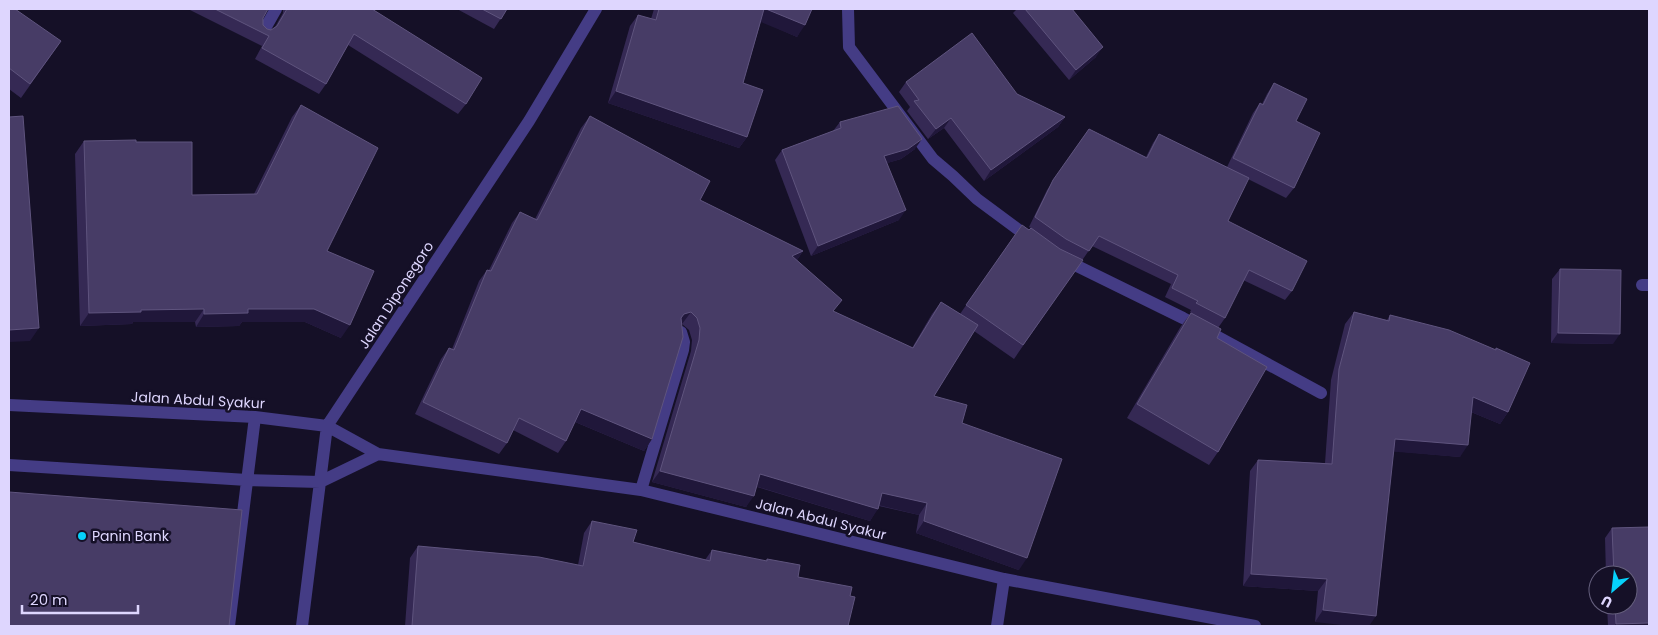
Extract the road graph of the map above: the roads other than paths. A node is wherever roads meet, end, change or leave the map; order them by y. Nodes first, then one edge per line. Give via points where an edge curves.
1 (276, 9) edge
2 (596, 9) edge
3 (848, 9) edge
4 (263, 32) edge
5 (1039, 244) edge
6 (1055, 256) edge
7 (681, 332) edge
8 (1321, 393) dead end
9 (9, 406) edge
10 (255, 417) junction
11 (327, 426) junction
12 (378, 454) junction
13 (9, 465) edge
14 (246, 480) junction
15 (320, 482) junction
16 (641, 490) junction
17 (1004, 579) junction
18 (229, 626) edge
19 (302, 626) edge
20 (998, 626) edge
21 (1255, 626) edge

1 - 4 street
2 - 11 street, Jalan Diponegoro via 529,121
3 - 5 street via 849,47 933,160 977,199
6 - 8 street via 1182,318
7 - 16 street via 682,350
9 - 10 street, Jalan Abdul Syakur
10 - 11 street, Jalan Abdul Syakur
10 - 14 street
11 - 12 street, Jalan Abdul Syakur
11 - 15 street, Jalan Diponegoro
12 - 15 street
12 - 16 street, Jalan Abdul Syakur
13 - 14 street
14 - 15 street
14 - 18 street
15 - 19 street, Jalan Diponegoro
16 - 17 street, Jalan Abdul Syakur
17 - 20 street
17 - 21 street, Jalan Abdul Syakur

